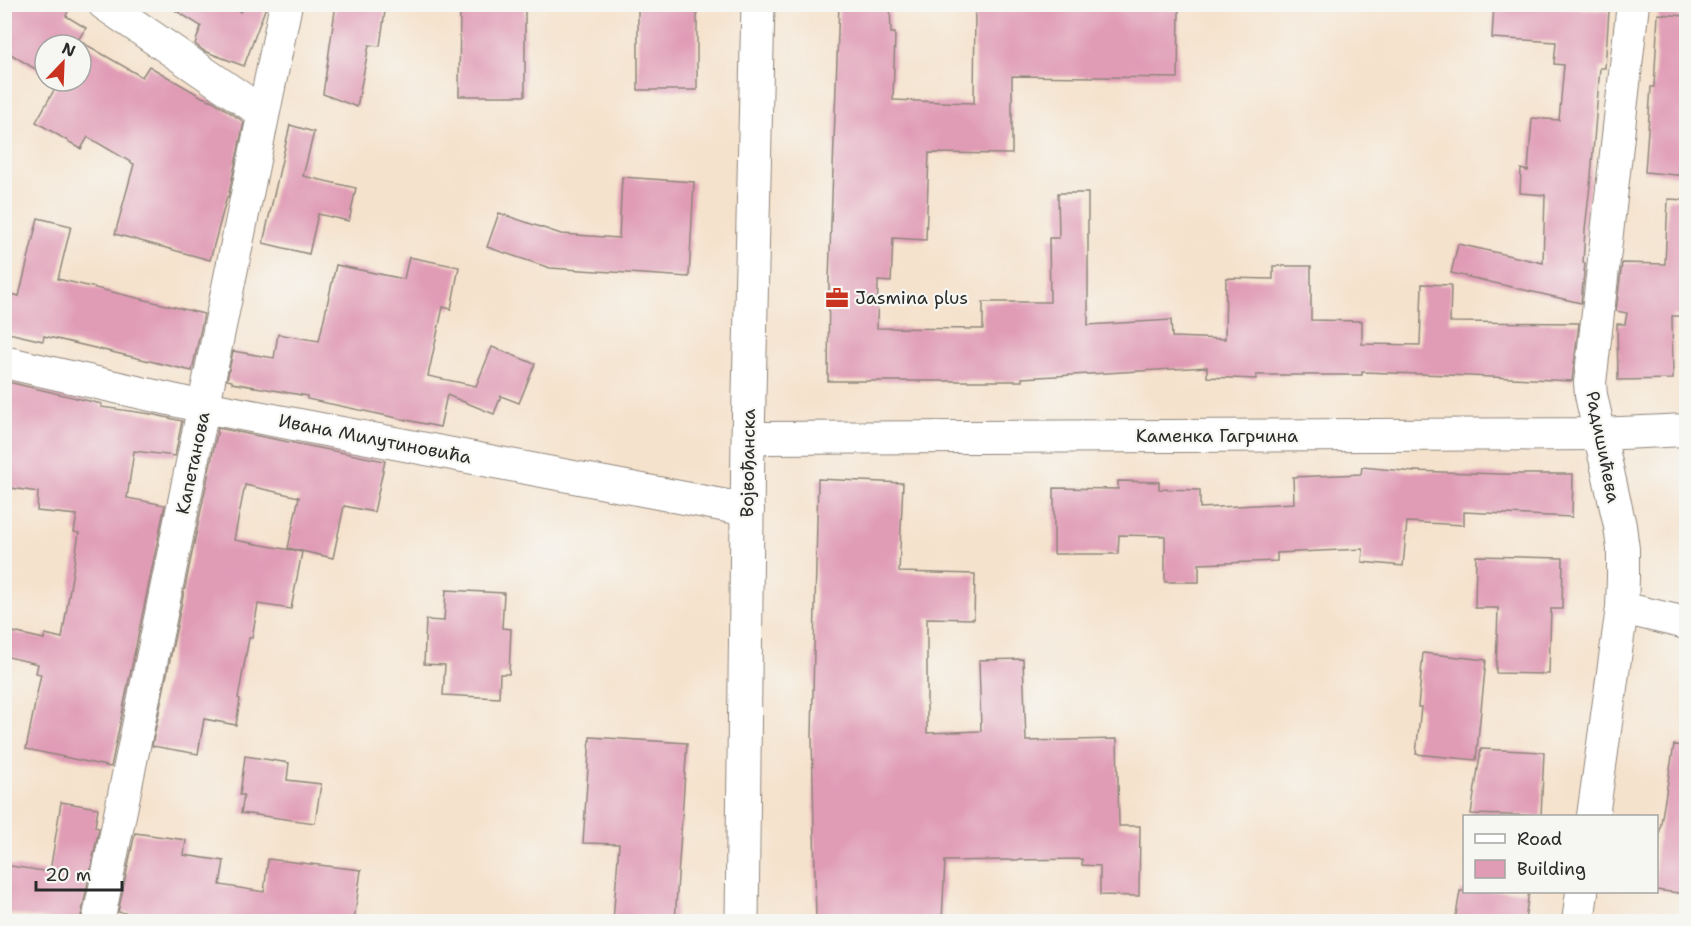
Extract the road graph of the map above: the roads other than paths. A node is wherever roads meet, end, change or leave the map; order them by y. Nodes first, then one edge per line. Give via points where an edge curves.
1 (104, 4) edge
2 (286, 4) edge
3 (758, 4) edge
4 (1633, 4) edge
5 (263, 113) junction
6 (4, 362) edge
7 (204, 407) junction
8 (1686, 430) edge
9 (1600, 434) junction
10 (748, 438) junction
11 (748, 510) junction
12 (1622, 608) junction
13 (1686, 623) edge
14 (1593, 815) edge
15 (1582, 893) edge
16 (98, 921) edge
17 (742, 921) edge
18 (1578, 921) edge

1 - 5 street
2 - 5 street, Капетанова
3 - 10 street, Војвођанска
4 - 9 street, Радишићева via 1590,382
5 - 7 street, Капетанова
6 - 7 street, Ивана Милутиновића
7 - 11 street, Ивана Милутиновића
7 - 16 street, Капетанова
8 - 9 street, Каменка Гагрчина
9 - 10 street, Каменка Гагрчина
9 - 12 street, Радишићева via 1623,549
10 - 11 street, Војвођанска
11 - 17 street, Војвођанска
12 - 13 street
12 - 14 street, Радишићева
15 - 18 street

